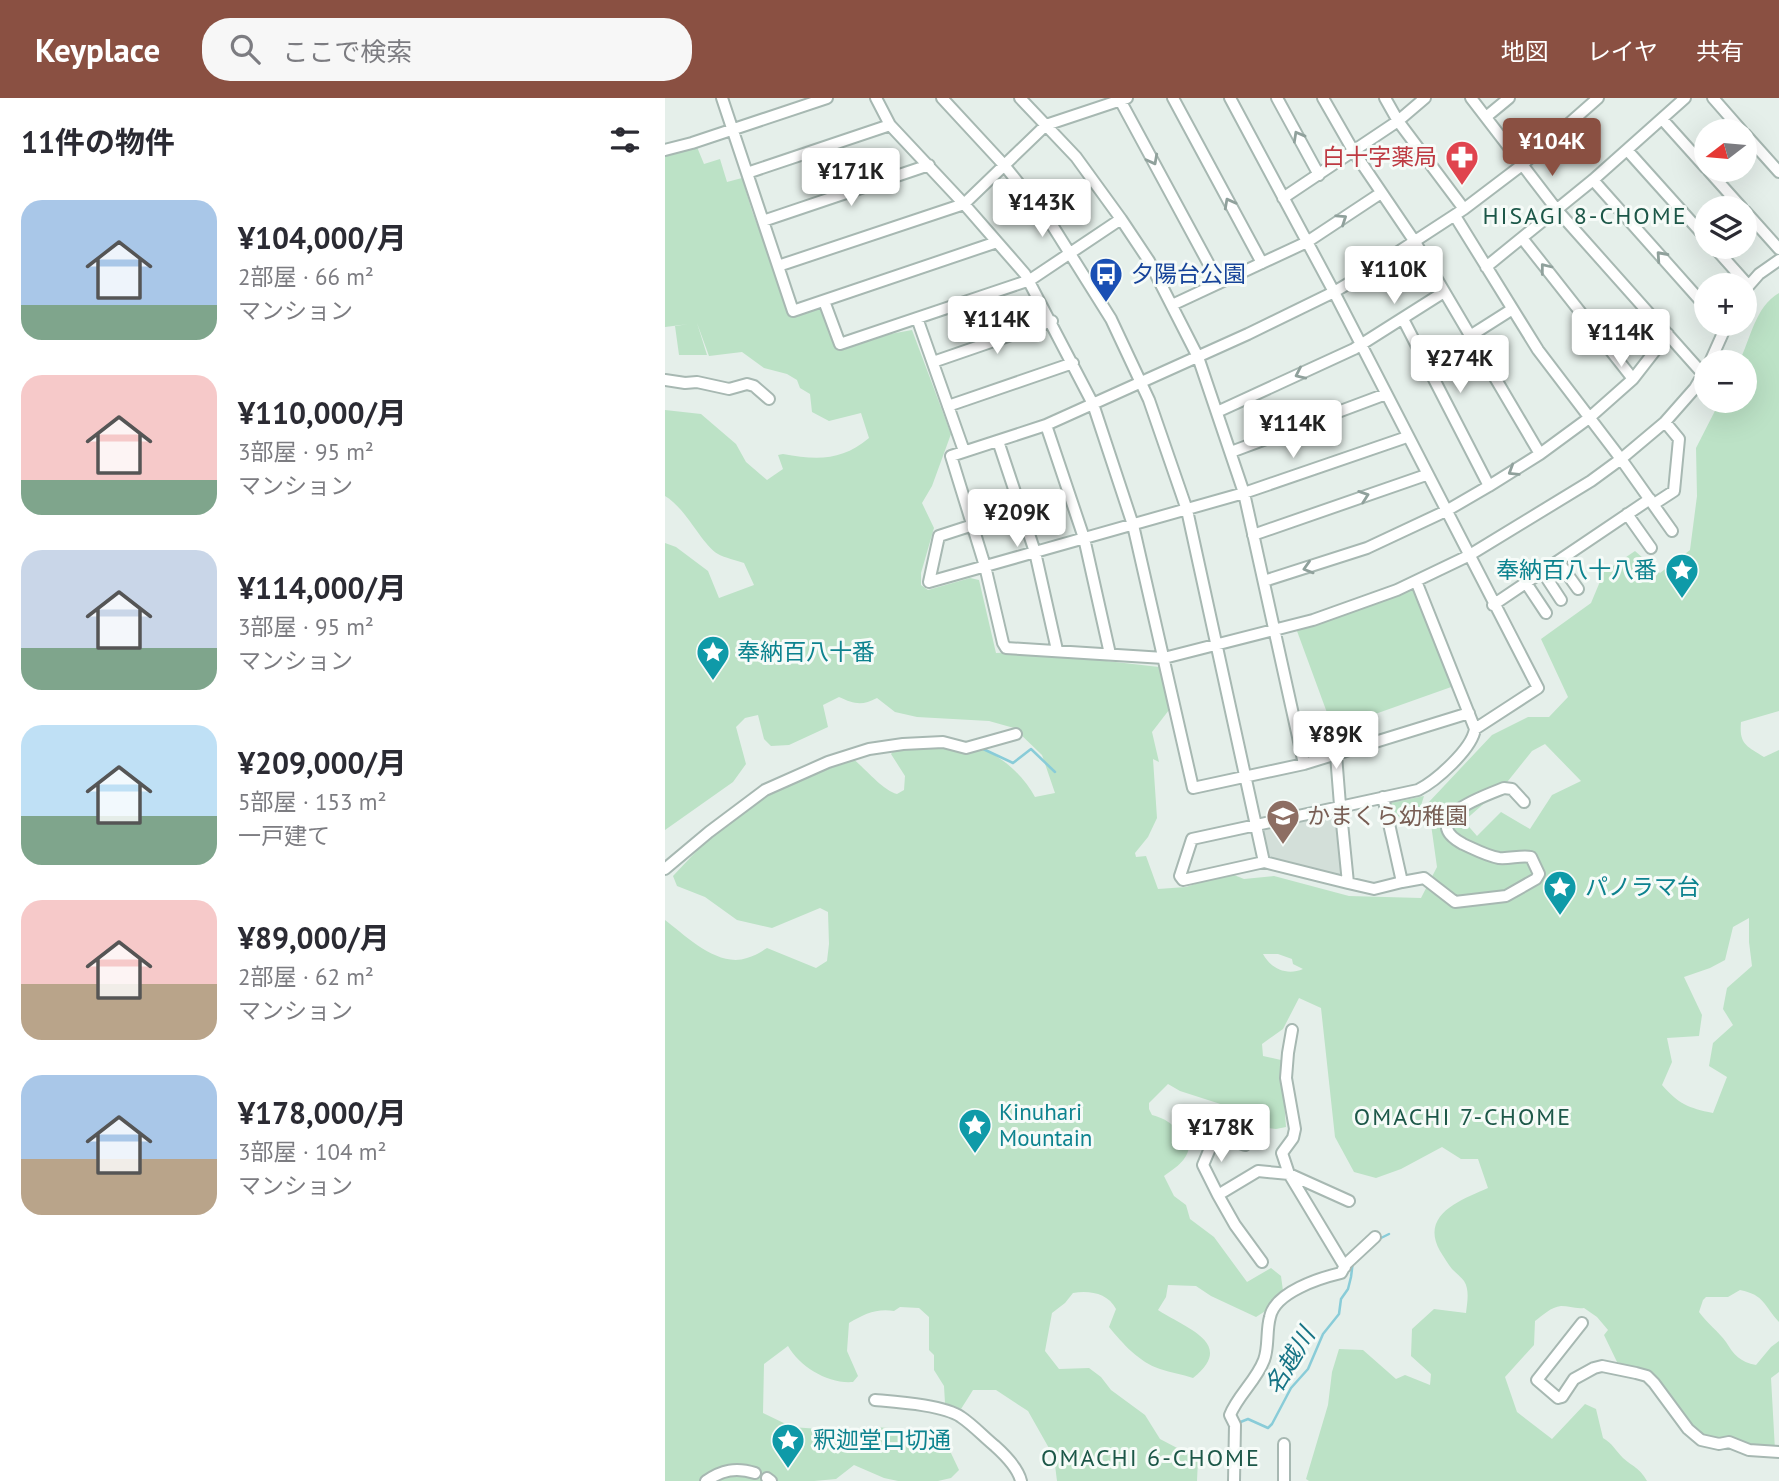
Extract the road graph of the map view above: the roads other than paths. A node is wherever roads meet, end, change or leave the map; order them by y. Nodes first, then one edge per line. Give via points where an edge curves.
1 (722, 98) edge
2 (827, 98) edge
3 (876, 98) edge
4 (942, 98) edge
5 (1020, 98) edge
6 (1173, 98) edge
7 (1230, 98) edge
8 (1277, 98) edge
9 (1323, 98) edge
10 (1385, 98) edge
11 (1425, 98) edge
12 (1471, 98) edge
13 (1509, 98) edge
14 (1598, 98) edge
15 (1685, 98) edge
16 (1123, 99) edge
17 (1719, 100) edge
18 (1486, 117) junction
19 (1662, 119) junction
20 (1733, 119) edge
21 (1398, 121) junction
22 (891, 125) junction
23 (1046, 125) junction
24 (733, 129) junction
25 (1757, 148) edge
26 (665, 150) edge
27 (1627, 150) junction
28 (1354, 152) junction
29 (1694, 155) edge
30 (929, 165) junction
31 (1004, 165) junction
32 (1522, 165) junction
33 (1779, 172) edge
34 (747, 173) junction
35 (1319, 175) junction
36 (1593, 180) junction
37 (1719, 182) edge
38 (1381, 193) junction
39 (1731, 196) edge
40 (1283, 198) junction
41 (964, 204) junction
42 (1557, 210) junction
43 (1459, 213) junction
44 (1121, 219) junction
45 (763, 221) junction
46 (1757, 224) edge
47 (1694, 225) edge
48 (1522, 238) junction
49 (997, 242) junction
50 (1307, 242) junction
51 (1415, 242) junction
52 (1779, 249) edge
53 (1071, 253) junction
54 (1724, 259) edge
55 (1779, 260) edge
56 (1262, 263) junction
57 (778, 266) junction
58 (1486, 267) junction
59 (1735, 273) edge
60 (1757, 279) edge
61 (1030, 280) junction
62 (1219, 283) junction
63 (1334, 292) junction
64 (1444, 292) junction
65 (1694, 294) edge
66 (824, 301) junction
67 (1172, 305) junction
68 (1511, 310) junction
69 (917, 318) junction
70 (1403, 319) junction
71 (1052, 321) junction
72 (1668, 334) junction
73 (1470, 336) junction
74 (1361, 345) junction
75 (1198, 357) junction
76 (1694, 360) edge
77 (933, 362) junction
78 (1073, 363) junction
79 (1633, 379) junction
80 (665, 380) edge
81 (1141, 382) junction
82 (1694, 389) edge
83 (1386, 394) junction
84 (769, 399) dead end
85 (1093, 404) junction
86 (948, 405) junction
87 (1217, 412) junction
88 (1589, 418) junction
89 (1665, 422) junction
90 (1046, 425) junction
91 (1407, 437) junction
92 (998, 441) junction
93 (964, 451) junction
94 (1231, 452) junction
95 (1540, 454) junction
96 (1621, 459) junction
97 (1426, 475) junction
98 (1489, 485) junction
99 (1244, 493) junction
100 (1652, 501) junction
101 (1187, 510) junction
102 (1446, 511) junction
103 (1627, 514) junction
104 (1133, 524) junction
105 (972, 525) junction
106 (1672, 531) dead end
107 (1253, 535) junction
108 (1084, 538) junction
109 (1651, 548) dead end
110 (1035, 552) junction
111 (1468, 556) junction
112 (1558, 561) junction
113 (985, 566) junction
114 (1542, 572) junction
115 (1264, 581) junction
116 (1416, 581) junction
117 (1526, 583) junction
118 (1578, 589) dead end
119 (1561, 600) dead end
120 (1493, 605) junction
121 (1546, 613) dead end
122 (1275, 631) junction
123 (1216, 646) junction
124 (1057, 650) junction
125 (1110, 654) junction
126 (1164, 658) junction
127 (1469, 713) junction
128 (1475, 729) junction
129 (1016, 734) dead end
130 (1336, 755) junction
131 (1304, 764) junction
132 (1246, 777) junction
133 (1383, 797) junction
134 (1524, 802) dead end
135 (1340, 806) junction
136 (1256, 824) junction
137 (1265, 862) junction
138 (665, 870) edge
139 (1402, 882) junction
140 (1348, 883) junction
141 (1292, 1030) dead end
142 (1245, 1145) dead end
143 (1289, 1174) junction
144 (1218, 1195) junction
145 (1349, 1201) dead end
146 (1375, 1237) dead end
147 (1262, 1262) dead end
148 (1345, 1267) junction
149 (1582, 1323) dead end
150 (875, 1400) dead end
151 (1285, 1444) dead end
152 (1779, 1452) edge
153 (755, 1473) dead end
154 (706, 1481) edge
155 (1021, 1481) edge
156 (1234, 1481) edge
157 (1284, 1481) edge

1 - 24 street
2 - 24 street
3 - 22 street
4 - 31 street
5 - 23 street
56 -> 6 street
7 - 40 street
35 -> 8 street
9 - 28 street
10 - 21 street
11 - 21 street
12 - 18 street
13 - 18 street
14 - 32 street
15 - 19 street
16 - 23 street
16 -> 62 street
17 - 20 street
18 - 32 street
19 - 27 street
19 - 29 street
21 - 28 street
21 - 43 street
22 - 30 street
22 - 34 street
23 - 31 street
23 - 44 street
24 - 26 street
24 - 34 street
25 - 33 street
27 - 36 street
27 - 47 street
28 - 35 street
28 - 38 street
30 - 41 street
30 - 45 street
31 - 41 street
31 - 53 street
32 - 42 street
32 - 43 street
34 - 45 street
35 - 40 street
36 - 42 street
65 -> 36 street
37 - 39 street
50 -> 38 street
38 - 51 street
40 - 50 street
41 - 49 street
41 - 57 street
42 - 48 street
42 - 72 street
43 - 51 street
43 - 58 street
44 - 53 street
44 - 67 street
45 - 57 street
46 - 52 street
48 - 58 street
79 -> 48 street
49 - 61 street
49 - 66 street
50 - 56 street
50 - 63 street
51 - 63 street
51 - 64 street
53 - 61 street
53 - 81 street via 1111,319
54 - 59 street
55 - 60 street
56 - 62 street
57 - 66 street via 793,311
58 - 68 street
61 - 69 street
61 - 71 street
62 - 67 street
63 - 74 street
63 - 75 street
64 - 70 street
64 - 73 street
66 - 69 street via 840,344
67 - 75 street
68 - 73 street
68 - 88 street
69 - 77 street
70 - 74 street
70 - 98 street
71 - 77 street
71 - 78 street
72 - 76 street
72 - 79 street
73 - 95 street
74 - 83 street
74 -> 87 street
75 - 81 street
75 - 87 street
77 - 86 street
78 - 85 street
78 - 86 street
79 - 88 street
80 - 84 street via 729,389 747,384
81 - 85 street
81 - 101 street
82 - 89 street
83 - 91 street
83 - 94 street
85 - 90 street
85 - 104 street
86 - 93 street
87 - 94 street
88 - 95 street
88 - 96 street
89 - 96 street
89 - 100 street via 1679,439 1674,491
90 - 92 street
90 - 108 street
91 - 97 street
91 - 99 street
92 - 93 street
92 - 110 street
93 - 105 street via 951,456
94 - 99 street
95 -> 98 street
96 - 100 street
96 - 111 street
97 - 102 street
107 -> 97 street
98 - 102 street
99 - 101 street
99 - 107 street
100 - 103 street
100 - 106 street
101 - 104 street
101 - 123 street
102 - 111 street
102 -> 115 street via 1367,548
103 - 109 street
103 - 112 street
104 - 108 street
104 - 126 street
105 - 113 street
105 - 113 street via 939,536 929,582
107 - 115 street
108 - 110 street
108 - 125 street
110 - 113 street
110 - 124 street
111 - 116 street
111 - 120 street
112 - 114 street
112 - 118 street
113 - 124 street via 1006,648
114 - 117 street
114 - 119 street
115 - 122 street
116 - 122 street
116 - 127 street
117 - 120 street
117 - 121 street
120 - 128 street via 1538,688
122 - 123 street
122 - 131 street
123 - 126 street
123 - 132 street
124 - 125 street
125 - 126 street
126 - 132 street via 1193,788
127 - 128 street
127 - 130 street
128 - 133 street via 1462,753 1426,786
129 - 138 street via 967,748 943,742 852,753 765,790
130 - 131 street
130 - 135 street
131 - 132 street
132 - 136 street
133 - 135 street
133 - 139 street
134 - 139 street via 1512,789 1504,788 1461,807 1448,820 1447,829 1461,843 1498,858 1531,857 1539,874 1536,879 1506,896 1455,902 1424,878
135 - 136 street
135 - 140 street
136 - 137 street
136 - 137 street via 1192,839 1180,876 1183,880
137 - 140 street
139 - 140 street via 1374,889
141 - 143 street via 1286,1078 1295,1129 1282,1153
142 - 144 street via 1216,1134 1203,1165
143 - 144 street via 1258,1171
143 - 145 street
143 - 148 street
144 - 147 street
146 - 148 street
148 - 156 street via 1341,1273 1291,1293 1273,1309 1265,1357 1230,1415 1235,1425
149 - 152 street via 1537,1380 1559,1398 1574,1378 1594,1367 1636,1373 1654,1383 1701,1440
150 - 155 street via 952,1412 1003,1454
151 - 157 street
153 - 154 street via 731,1469

